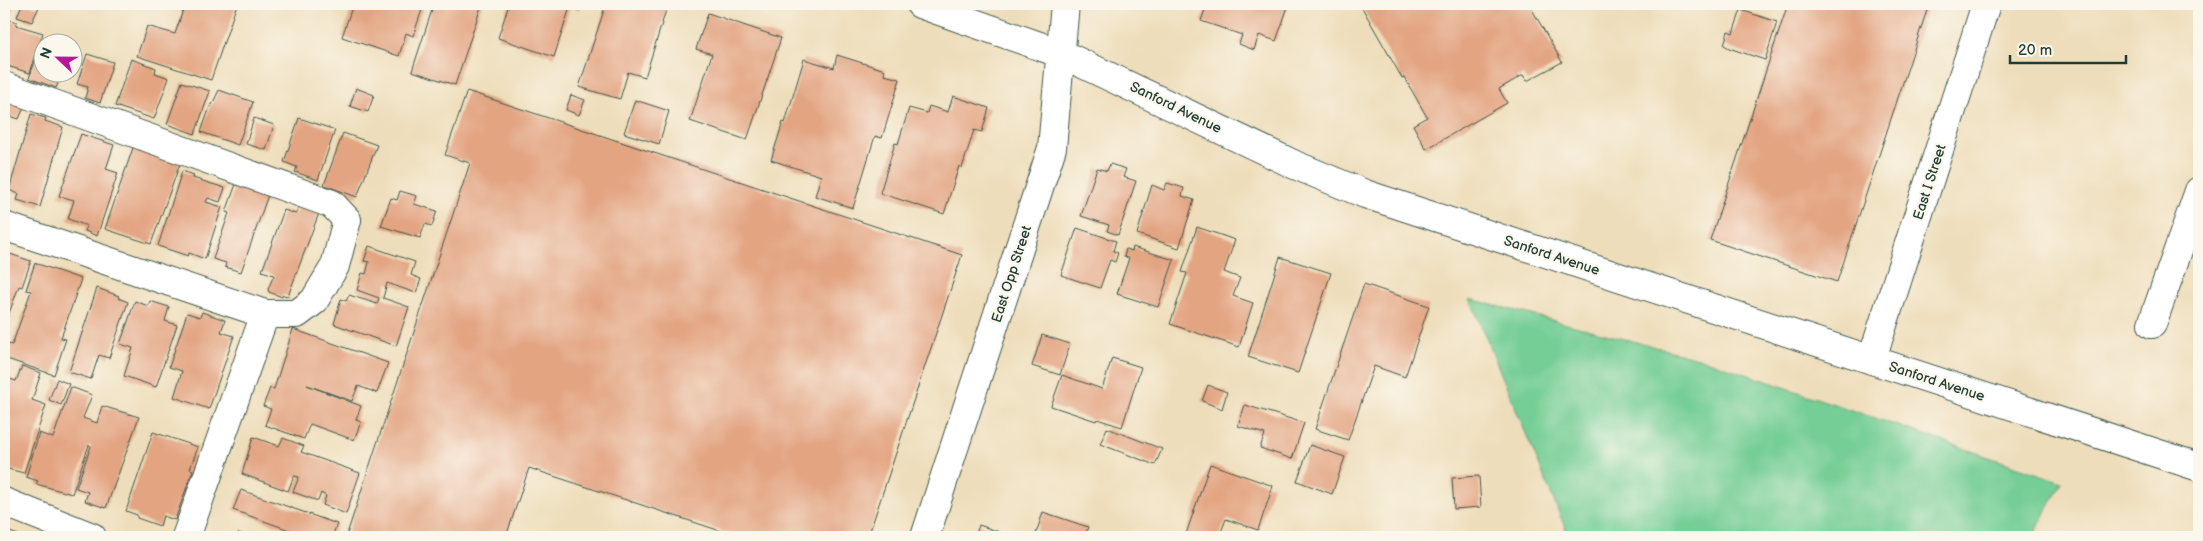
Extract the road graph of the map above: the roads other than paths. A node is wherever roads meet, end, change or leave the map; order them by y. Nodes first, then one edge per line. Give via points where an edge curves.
1 (920, 4) edge
2 (1065, 4) edge
3 (1986, 4) edge
4 (1062, 54) junction
5 (4, 86) edge
6 (2199, 191) edge
7 (4, 226) edge
8 (265, 314) junction
9 (2152, 324) dead end
10 (1872, 359) junction
11 (2199, 467) edge
12 (4, 502) edge
13 (92, 537) edge
14 (186, 537) edge
15 (925, 537) edge

1 - 4 street, Sanford Avenue
2 - 4 street, East Opp Street
3 - 10 street, East I Street
4 - 10 street, Sanford Avenue via 1295,166 1365,194
4 - 15 street, East Opp Street via 1052,148
5 - 8 street via 332,204 346,220 335,266 314,301 297,314
6 - 9 street
7 - 8 street
8 - 14 street
10 - 11 street, Sanford Avenue
12 - 13 street

